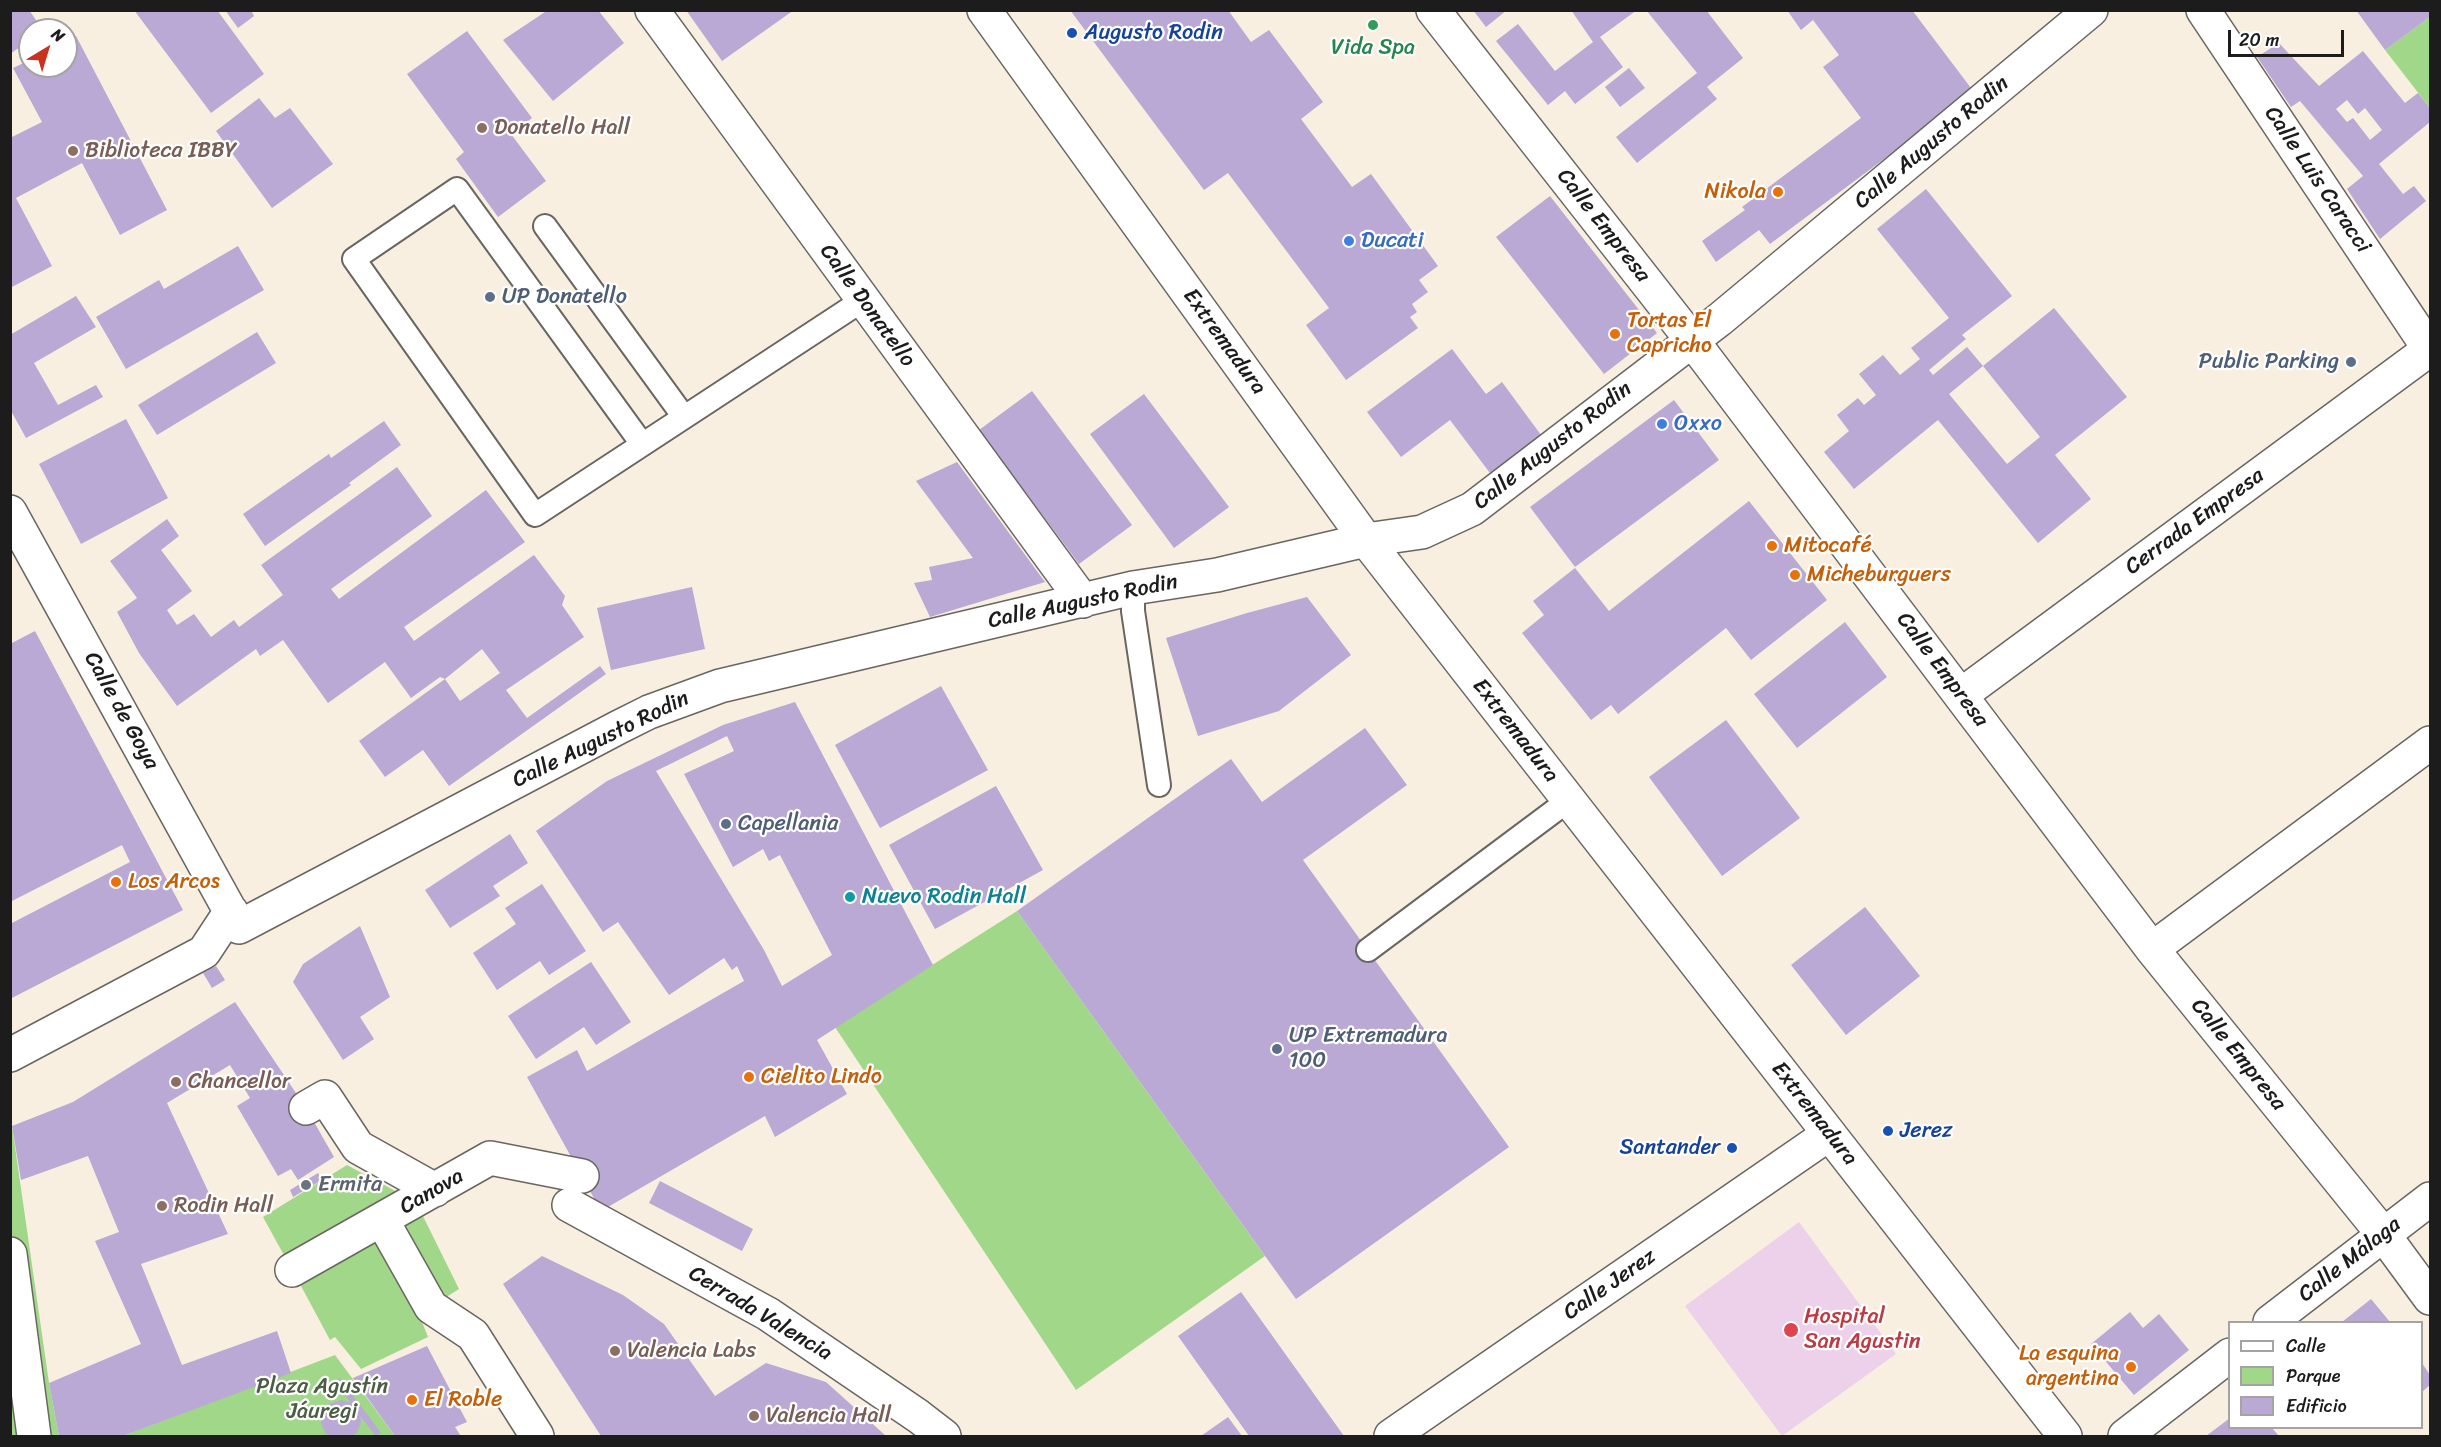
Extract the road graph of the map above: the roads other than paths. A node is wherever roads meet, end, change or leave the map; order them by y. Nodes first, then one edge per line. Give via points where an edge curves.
1 (652, 10) edge
2 (984, 10) edge
3 (1433, 10) edge
4 (2091, 10) edge
5 (2203, 10) edge
6 (545, 226) dead end
7 (863, 300) junction
8 (1691, 339) junction
9 (2430, 350) edge
10 (684, 417) junction
11 (642, 444) junction
12 (10, 512) edge
13 (1366, 540) junction
14 (1133, 588) junction
15 (1083, 601) junction
16 (1961, 694) junction
17 (2430, 743) edge
18 (1160, 785) dead end
19 (1569, 800) junction
20 (231, 911) junction
21 (2152, 949) junction
22 (1368, 950) dead end
23 (10, 1055) edge
24 (306, 1108) dead end
25 (1829, 1134) junction
26 (435, 1190) junction
27 (575, 1191) joint
28 (2430, 1199) edge
29 (382, 1220) junction
30 (2383, 1234) junction
31 (10, 1254) edge
32 (292, 1270) dead end
33 (2430, 1298) edge
34 (2273, 1321) edge
35 (2228, 1355) edge
36 (34, 1437) edge
37 (537, 1437) edge
38 (944, 1437) edge
39 (1391, 1437) edge
40 (2066, 1437) edge
41 (2125, 1437) edge

1 - 7 street, Calle Donatello
2 - 13 street, Extremadura
3 - 8 street, Calle Empresa
4 - 8 street, Calle Augusto Rodin via 1719,320
5 - 9 street, Calle Luis Caracci
6 - 10 lane
7 - 10 lane
7 - 15 street, Calle Donatello
8 - 13 street, Calle Augusto Rodin via 1472,509 1422,532
8 - 16 street, Calle Empresa
9 - 16 street, Cerrada Empresa
10 - 11 lane
11 - 11 lane via 536,515 354,259 457,189
12 - 20 street, Calle de Goya
13 - 14 street, Calle Augusto Rodin via 1217,575
13 - 19 street, Extremadura
14 - 15 street, Calle Augusto Rodin
14 - 18 lane via 1133,611
15 - 20 street, Calle Augusto Rodin via 720,686 684,698 619,727 239,927
16 - 21 street, Calle Empresa
17 - 21 street
19 - 22 lane
19 - 25 street, Extremadura
20 - 23 street via 204,952
21 - 30 street, Calle Empresa
24 - 26 street via 325,1097 358,1147
25 - 39 street, Calle Jerez
25 - 40 street, Extremadura
26 - 27 street, Canova via 490,1158
26 - 29 street, Canova
27 - 38 street, Cerrada Valencia via 768,1314
28 - 30 street, Calle Málaga
29 - 32 street, Canova
29 - 37 street via 431,1307 473,1335
30 - 33 street, Calle Empresa
30 - 34 street, Calle Málaga
31 - 36 street
35 - 41 street

